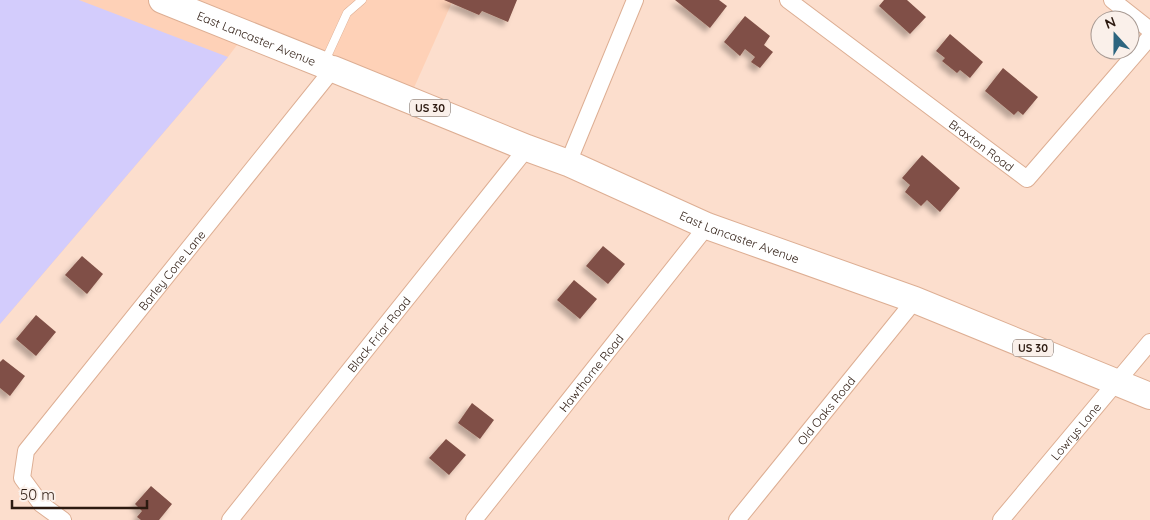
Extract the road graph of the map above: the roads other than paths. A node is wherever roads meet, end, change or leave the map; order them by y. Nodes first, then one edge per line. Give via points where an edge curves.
1 (162, 0) edge
2 (362, 0) edge
3 (634, 0) edge
4 (788, 0) edge
5 (1112, 0) edge
6 (1150, 30) edge
7 (1150, 37) edge
8 (328, 67) junction
9 (527, 148) junction
10 (568, 163) junction
11 (707, 226) junction
12 (915, 300) junction
13 (1150, 342) edge
14 (1115, 382) junction
15 (1150, 396) edge
16 (64, 520) edge
17 (230, 520) edge
18 (474, 520) edge
19 (737, 520) edge
20 (1001, 520) edge

1 - 8 highway, East Lancaster Avenue / US 30
2 - 8 lane via 347,12
3 - 10 street
4 - 7 street, Braxton Road via 1027,179
5 - 6 street
8 - 9 highway, East Lancaster Avenue / US 30
8 - 16 street, Barley Cone Lane via 26,451 22,478 41,504
9 - 10 highway, East Lancaster Avenue / US 30
9 - 17 street, Black Friar Road
10 - 11 highway, East Lancaster Avenue / US 30
11 - 12 highway, East Lancaster Avenue / US 30
11 - 18 street, Hawthorne Road
12 - 14 highway, East Lancaster Avenue / US 30
12 - 19 street, Old Oaks Road
13 - 14 street, Lowrys Lane
14 - 15 highway, East Lancaster Avenue / US 30
14 - 20 street, Lowrys Lane

